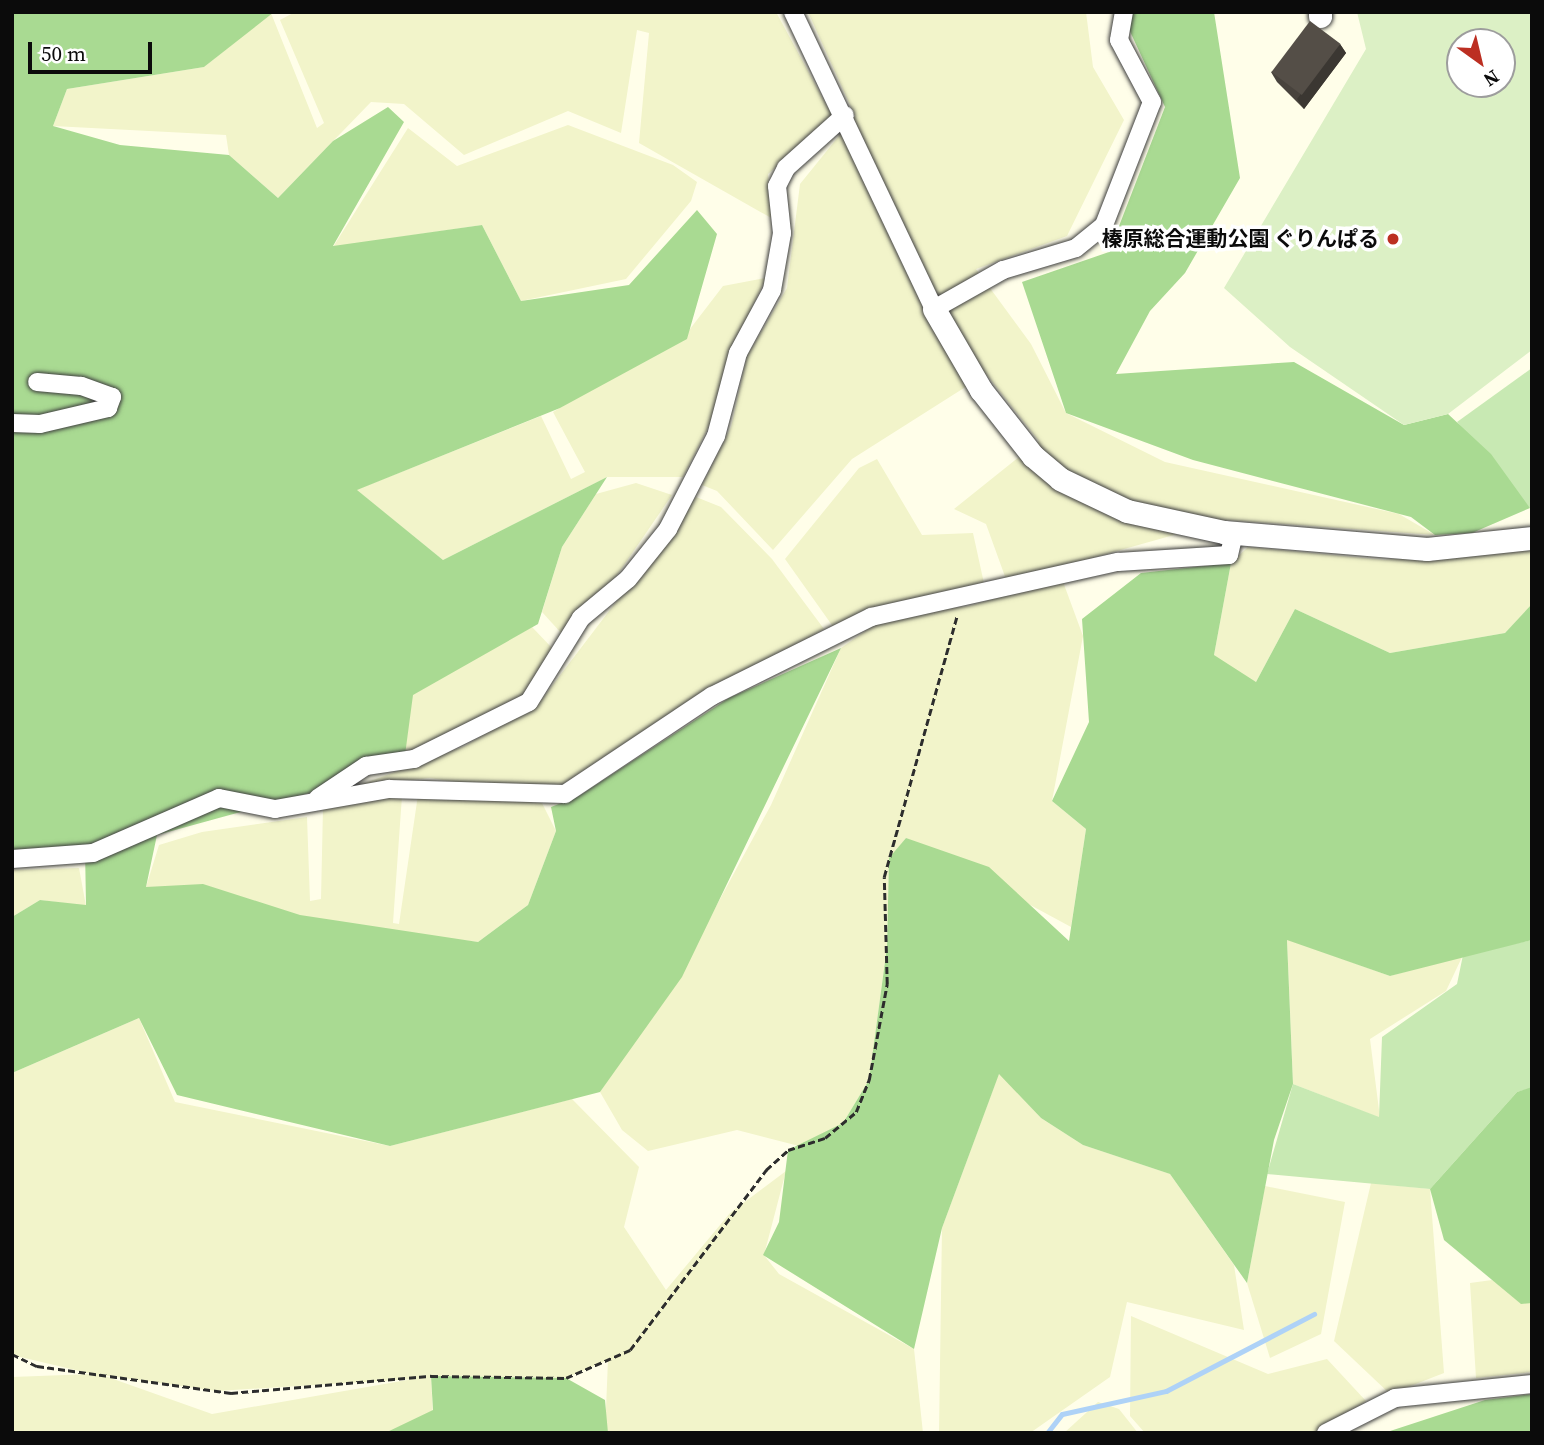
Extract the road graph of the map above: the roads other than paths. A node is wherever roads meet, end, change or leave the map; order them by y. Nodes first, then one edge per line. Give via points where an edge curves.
1 (793, 12) edge
2 (1124, 12) edge
3 (845, 115) junction
4 (934, 309) junction
5 (37, 382) dead end
6 (12, 423) edge
7 (1234, 533) junction
8 (1532, 538) edge
9 (318, 798) junction
10 (12, 859) edge
11 (1532, 1384) edge
12 (1326, 1433) edge

1 - 3 street
2 - 4 street via 1119,40 1152,102 1104,225 1076,248 1003,270
3 - 4 street
3 - 9 street via 786,168 776,186 782,233 772,290 738,353 716,436 668,529 628,579 581,618 529,702 414,759 366,766
4 - 7 street via 981,390 1019,441 1060,479 1156,521
5 - 6 street via 82,386 112,397 108,408 40,424
7 - 8 street via 1427,549
7 - 9 street via 1229,555 1118,562 962,599 891,610 712,696 565,794 389,789
9 - 10 street via 275,809 219,798 93,853
11 - 12 street via 1395,1398

